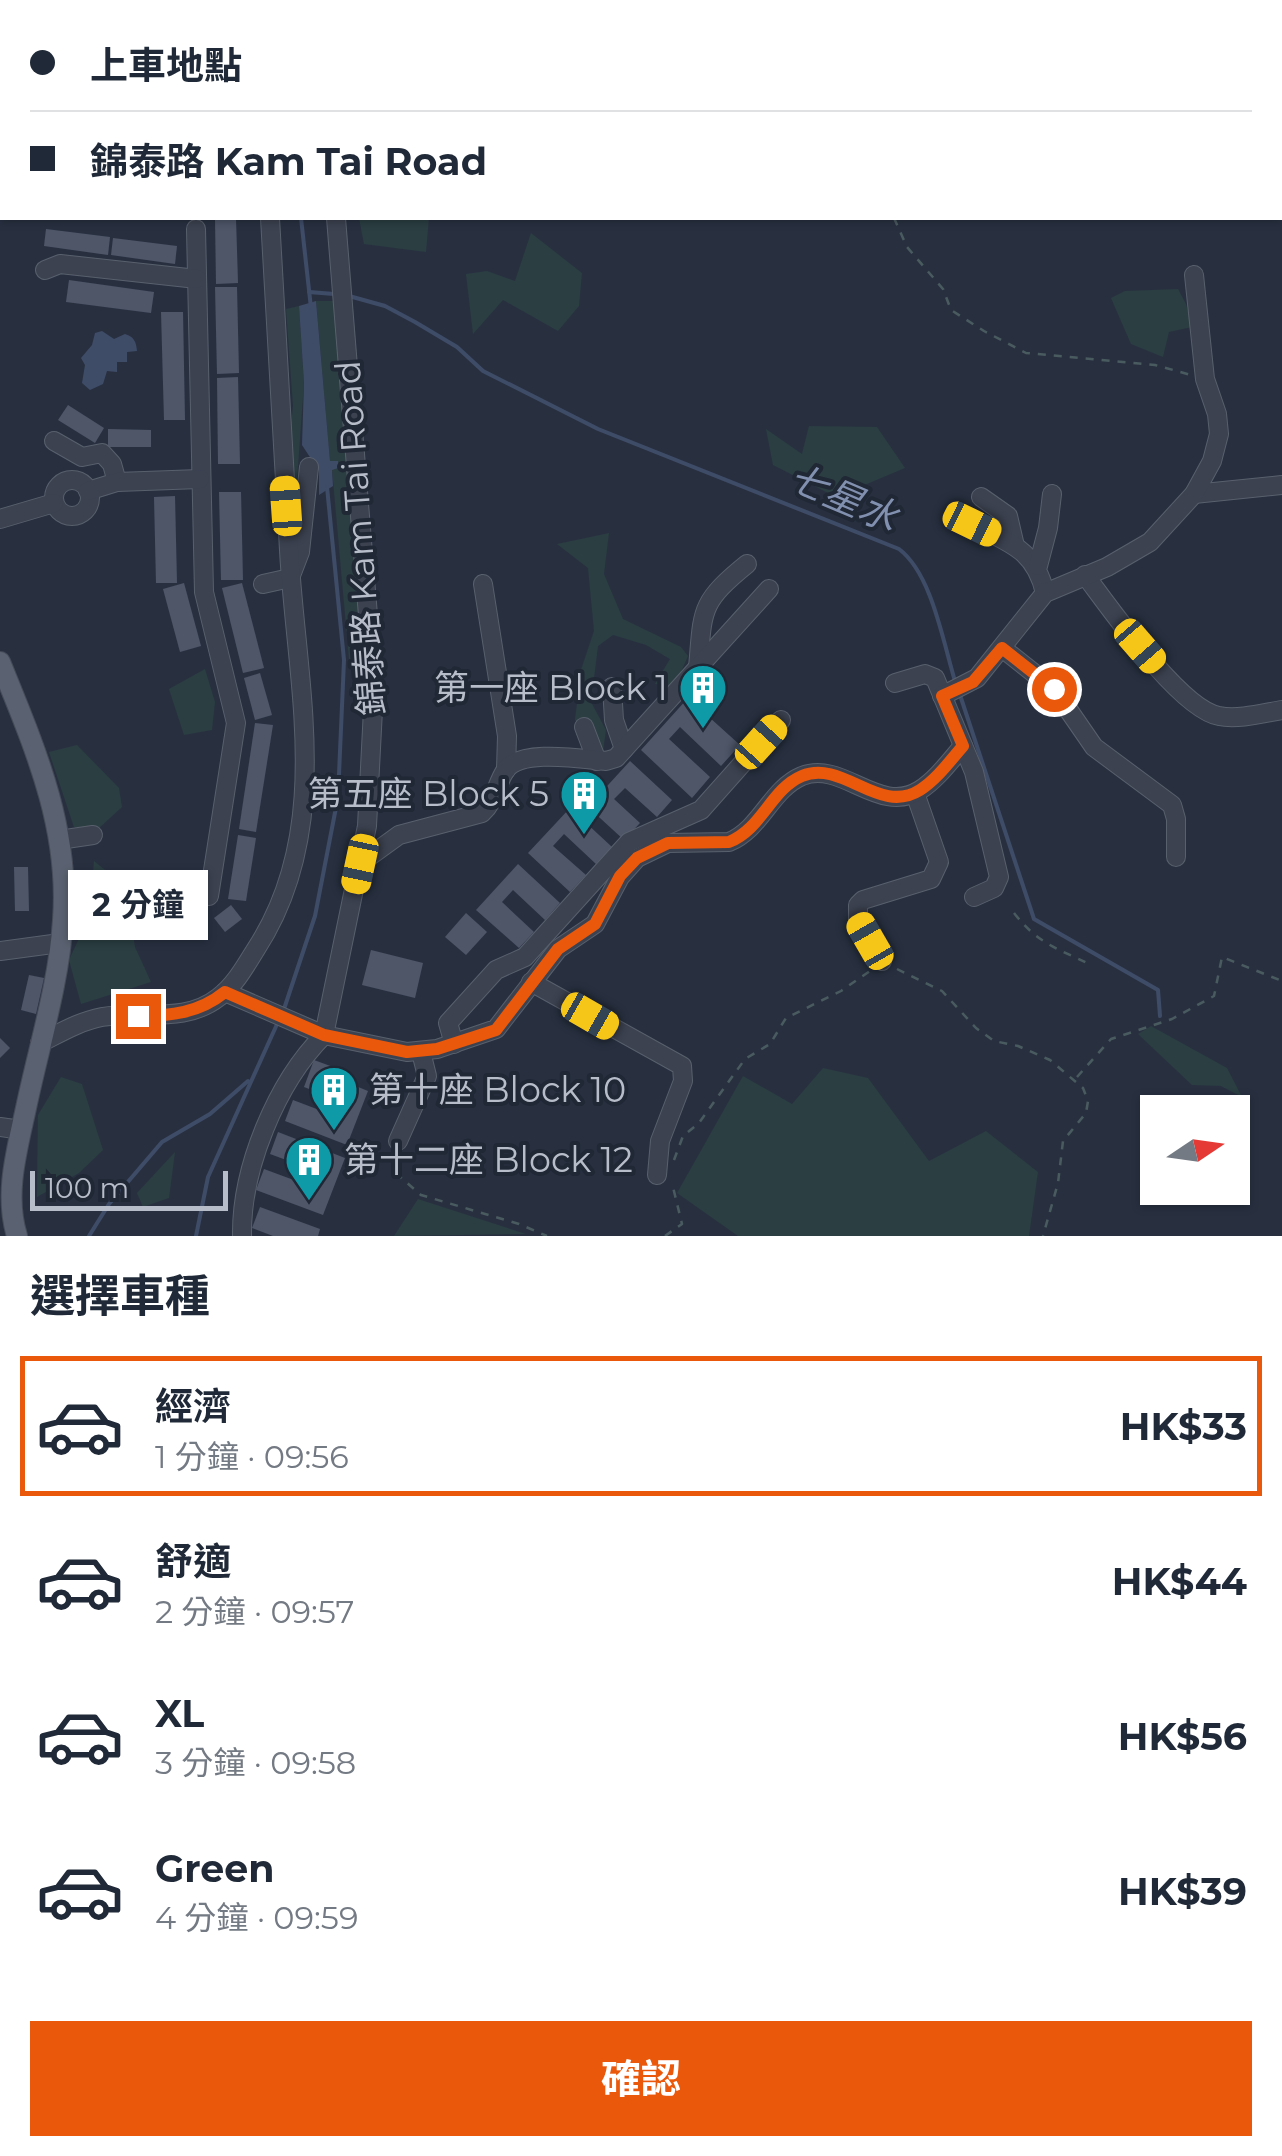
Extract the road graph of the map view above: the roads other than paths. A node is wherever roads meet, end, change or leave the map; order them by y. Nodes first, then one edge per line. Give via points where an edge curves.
1 (270, 220) edge
2 (336, 220) edge
3 (196, 229) dead end
4 (45, 270) dead end
5 (1194, 275) dead end
6 (197, 279) junction
7 (54, 441) dead end
8 (310, 467) dead end
9 (200, 480) junction
10 (117, 482) junction
11 (1282, 485) edge
12 (1052, 494) dead end
13 (1194, 494) junction
14 (981, 497) dead end
15 (0, 519) edge
16 (972, 524) dead end
17 (1016, 546) junction
18 (746, 564) dead end
19 (1038, 566) junction
20 (1085, 575) junction
21 (290, 578) junction
22 (263, 584) dead end
23 (484, 584) dead end
24 (769, 589) dead end
25 (1045, 593) junction
26 (1002, 648) junction
27 (0, 662) edge
28 (698, 668) junction
29 (896, 683) dead end
30 (612, 687) dead end
31 (942, 696) junction
32 (1282, 710) edge
33 (781, 720) dead end
34 (584, 726) dead end
35 (963, 746) junction
36 (624, 748) junction
37 (597, 760) junction
38 (506, 770) junction
39 (916, 793) junction
40 (93, 835) dead end
41 (59, 840) junction
42 (1176, 857) dead end
43 (360, 864) junction
44 (209, 896) dead end
45 (974, 897) dead end
46 (60, 944) junction
47 (0, 951) edge
48 (882, 962) road end
49 (532, 982) junction
50 (225, 992) junction
51 (324, 1035) junction
52 (40, 1043) junction
53 (454, 1044) junction
54 (421, 1052) junction
55 (11, 1129) edge
56 (398, 1141) road end
57 (667, 1175) road end
58 (17, 1236) edge
59 (242, 1236) edge

1 - 21 street, 錦泰路 Kam Tai Road
2 - 43 street, 錦泰路 Kam Tai Road via 374,674 368,826
3 - 6 street
4 - 6 street via 60,264
5 - 13 street via 1219,434
6 - 9 street
7 - 10 street via 82,457 108,457
8 - 21 street via 300,552
9 - 10 street
9 - 44 street via 204,592 236,723
10 - 15 street via 88,491 89,502 77,515 66,515 54,502
11 - 13 street
12 - 19 street
13 - 20 street via 1150,542
14 - 17 street via 1008,516
16 - 17 street
17 - 19 street
18 - 28 street via 706,606
19 - 25 street
20 - 25 street
20 - 32 street via 1120,623 1201,708 1228,717
21 - 22 street
21 - 50 street, 錦泰路 Kam Tai Road via 306,706 302,806 277,913
23 - 38 street
24 - 28 street
25 - 26 street
26 - 31 street via 977,678
26 - 42 street via 1054,689 1094,747 1172,805
27 - 41 main road via 44,775
28 - 36 street
29 - 31 street via 929,674
30 - 36 street
31 - 35 street
33 - 53 street via 701,810 630,842 525,957 496,970 448,1023
34 - 37 street
35 - 39 street
35 - 45 street via 999,876 994,888
36 - 37 street via 611,760
37 - 38 street via 528,757
38 - 43 street via 482,813 399,834
39 - 48 street via 939,862 930,879 858,905 858,920
39 - 49 street via 883,796 813,773 790,784 737,839 647,851 620,876 595,924 558,949
40 - 41 street
41 - 46 main road
43 - 51 street, 錦泰路 Kam Tai Road
46 - 47 street
46 - 52 main road
49 - 53 street via 496,1030
49 - 57 street via 682,1066 683,1081 660,1141
50 - 51 street
50 - 52 street, 錦泰路 Kam Tai Road via 190,1012 104,1016
51 - 54 street
51 - 59 street via 299,1062 257,1149 242,1200
52 - 55 main road
53 - 54 street
54 - 56 street via 427,1076
55 - 58 main road

